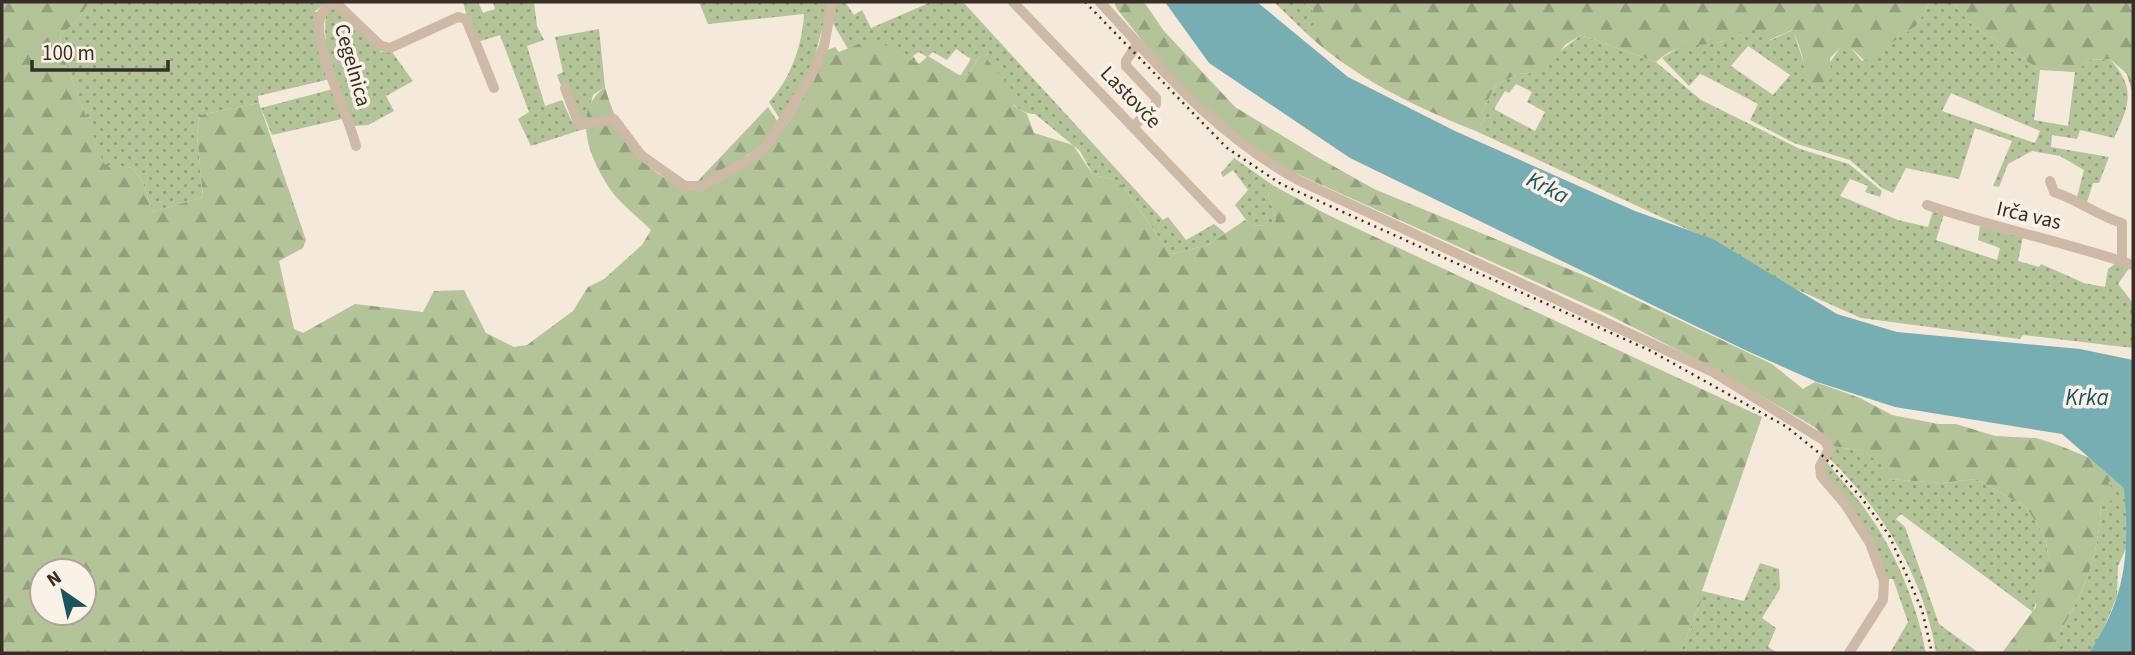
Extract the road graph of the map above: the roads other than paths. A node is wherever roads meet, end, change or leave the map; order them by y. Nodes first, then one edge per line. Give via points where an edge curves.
1 (336, 2) edge
2 (832, 2) edge
3 (1013, 2) edge
4 (1100, 2) edge
5 (1138, 43) junction
6 (494, 88) dead end
7 (565, 88) dead end
8 (1133, 127) junction
9 (356, 146) dead end
10 (2050, 181) dead end
11 (1927, 205) dead end
12 (1221, 219) dead end
13 (2122, 261) junction
14 (2133, 265) edge
15 (1849, 653) edge

1 - 6 street, Cegelnica via 381,46 390,48 458,17 466,19
1 - 9 street, Cegelnica via 322,13 319,24
2 - 7 street via 824,46 810,78 769,143 752,159 701,187 685,186 641,155 614,119 579,125
3 - 8 street, Lastovče
4 - 5 street
5 - 8 street via 1126,66 1156,98 1156,104
5 - 15 street via 1196,106 1256,156 1298,180 1713,372 1825,441 1829,449 1820,466 1821,476 1870,543 1884,581 1883,600
8 - 12 street, Lastovče
10 - 13 street, Irča vas via 2054,192 2100,217 2122,223
11 - 13 street, Irča vas
13 - 14 street, Irča vas

